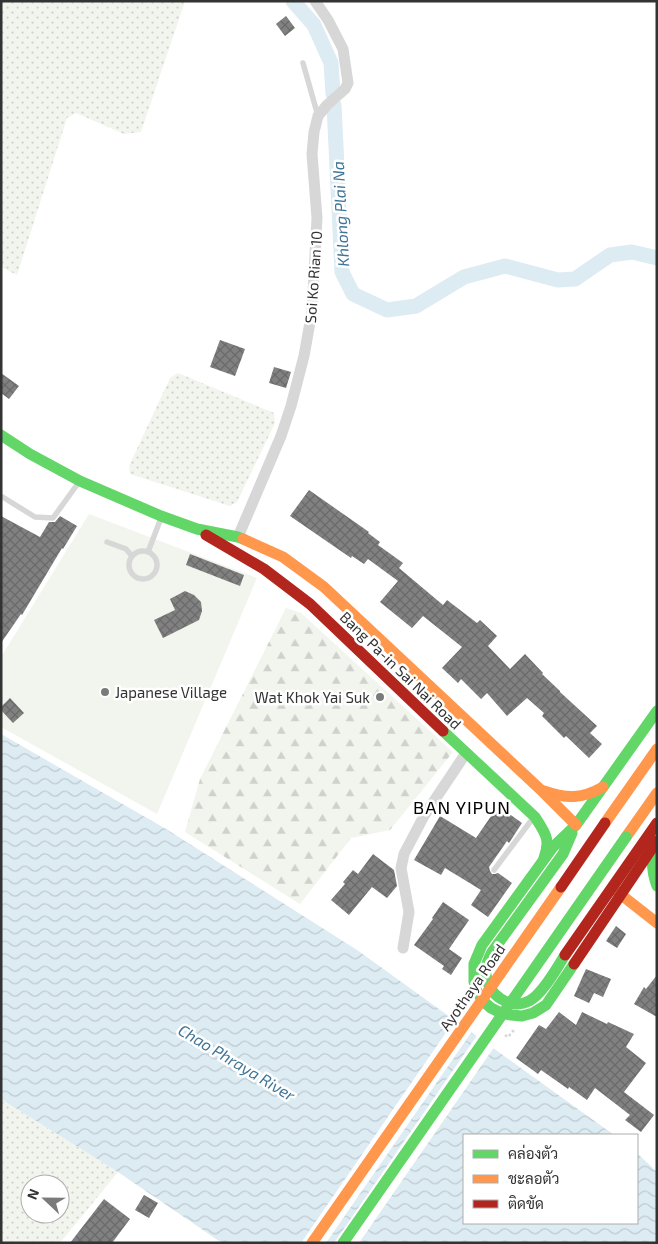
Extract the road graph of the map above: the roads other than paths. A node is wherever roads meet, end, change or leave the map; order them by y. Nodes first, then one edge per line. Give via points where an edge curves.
1 (315, 1) edge
2 (303, 63) dead end
3 (318, 116) junction
4 (1, 435) edge
5 (80, 481) junction
6 (1, 496) edge
7 (162, 516) junction
8 (196, 528) junction
9 (238, 537) junction
10 (107, 542) dead end
11 (148, 552) junction
12 (132, 556) junction
13 (657, 711) edge
14 (657, 749) edge
15 (466, 753) junction
16 (606, 784) junction
17 (542, 790) junction
18 (657, 793) edge
19 (535, 817) junction
20 (657, 823) edge
21 (576, 825) junction
22 (656, 842) edge
23 (542, 862) junction
24 (494, 870) dead end
25 (630, 872) junction
26 (657, 886) edge
27 (612, 888) junction
28 (657, 893) edge
29 (621, 895) junction
30 (606, 918) junction
31 (654, 921) edge
32 (403, 948) dead end
33 (312, 1243) edge
34 (342, 1243) edge

1 - 3 street via 343,49 348,83
2 - 3 lane
3 - 9 street, Soi Ko Rian 10 via 312,154 317,218 312,311 306,347 281,436
4 - 5 main road, Bang Pa-in Sai Nai Road
5 - 6 lane via 53,518 35,517
5 - 7 main road, Bang Pa-in Sai Nai Road
7 - 8 main road, Bang Pa-in Sai Nai Road
7 - 11 lane
8 - 9 main road, Bang Pa-in Sai Nai Road
8 - 15 main road, Bang Pa-in Sai Nai Road via 264,569 310,604
9 - 17 main road, Bang Pa-in Sai Nai Road via 283,558 324,587
10 - 12 lane via 126,549
11 - 12 lane via 137,552
11 - 12 lane via 156,559 157,565 149,579 133,576 128,566
13 - 16 main road
14 - 33 main road, Ayothaya Road, bridge
15 - 19 main road, Bang Pa-in Sai Nai Road
15 - 32 street via 424,816 404,854 401,868 409,912
16 - 17 main road via 581,797 555,795
16 - 21 main road
17 - 21 main road, Bang Pa-in Sai Nai Road
18 - 34 main road, bridge
19 - 23 main road, Bang Pa-in Sai Nai Road via 545,833 548,847
19 - 24 lane
20 - 25 main road
21 - 23 main road, Bang Pa-in Sai Nai Road
21 - 27 main road via 563,854 487,962 486,982 498,999 515,1004 529,1002 538,996
22 - 25 main road
22 - 26 main road via 651,858
23 - 30 main road, Bang Pa-in Sai Nai Road via 475,957 474,986 492,1009 505,1015 520,1016 534,1013 546,1005
25 - 27 main road
25 - 28 main road
25 - 29 main road, Bang Pa-in Sai Nai Road
27 - 29 main road
29 - 30 main road, Bang Pa-in Sai Nai Road
29 - 31 main road
30 - 31 main road via 632,912

